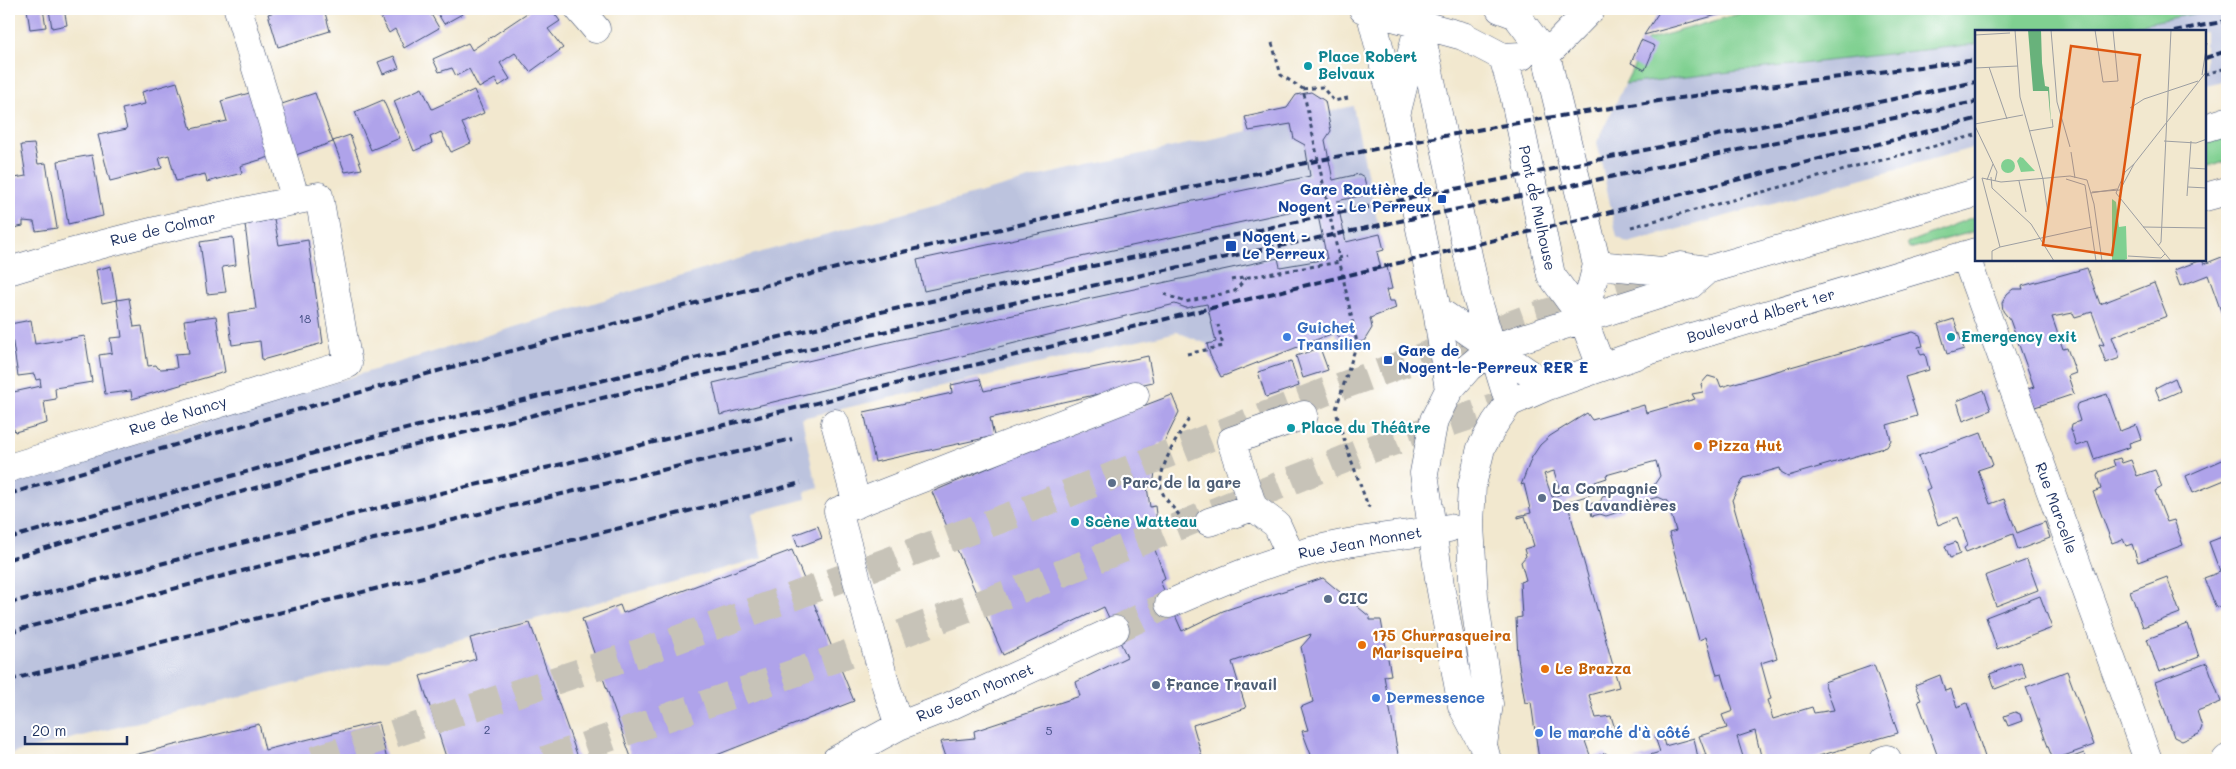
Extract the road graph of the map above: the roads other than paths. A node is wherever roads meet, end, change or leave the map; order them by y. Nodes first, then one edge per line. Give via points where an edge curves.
1 (238, 9) edge
2 (1591, 9) edge
3 (1366, 10) edge
4 (1515, 11) edge
5 (1422, 17) edge
6 (1546, 55) junction
7 (1503, 57) junction
8 (1396, 113) junction
9 (2227, 122) edge
10 (2206, 128) edge
11 (2227, 191) edge
12 (1975, 193) edge
13 (2206, 197) edge
14 (308, 198) junction
15 (1970, 254) edge
16 (1598, 265) junction
17 (1707, 270) junction
18 (9, 271) edge
19 (1437, 310) junction
20 (1583, 319) junction
21 (1492, 348) junction
22 (1601, 366) junction
23 (1548, 386) junction
24 (1449, 390) junction
25 (1135, 395) dead end
26 (1509, 404) junction
27 (1304, 415) dead end
28 (835, 423) dead end
29 (9, 468) edge
30 (857, 504) junction
31 (1253, 507) junction
32 (1196, 521) road end
33 (1470, 524) junction
34 (1432, 531) junction
35 (1292, 556) junction
36 (1169, 604) tunnel mouth
37 (1115, 630) tunnel mouth
38 (899, 726) junction
39 (1485, 753) edge
40 (836, 760) edge
41 (2148, 760) edge

1 - 14 street
2 - 6 street
3 - 5 street
3 - 8 street
4 - 6 street
4 - 7 street
5 - 7 street
5 - 8 street
5 - 21 street via 1477,298
6 - 7 street
6 - 16 street
7 - 20 street, Pont de Mulhouse via 1514,96 1550,275
8 - 19 street
9 - 10 street
11 - 13 street
12 - 17 street
14 - 18 street, Rue de Colmar via 82,248
14 - 29 street, Rue de Nancy via 348,364
15 - 22 street, Boulevard Albert 1er
15 - 41 street, Rue Marcelle
16 - 17 street via 1662,271 1681,266
16 - 20 street
17 - 20 street via 1690,285
19 - 21 street
19 - 24 street
20 - 21 street
20 - 22 street, Pont de Mulhouse
21 - 23 street
21 - 24 street
21 - 26 street
22 - 23 street, Boulevard Albert 1er
23 - 26 street, Boulevard Albert 1er
24 - 34 street via 1434,420 1424,473
25 - 30 street
26 - 33 street via 1481,448 1472,485
27 - 31 street via 1231,441
28 - 30 street
30 - 38 street via 838,512
31 - 32 street
31 - 35 street via 1277,525
33 - 34 street, Rue Jean Monnet
33 - 39 street via 1474,597 1489,704
34 - 35 street, Rue Jean Monnet via 1366,540
34 - 39 street via 1462,706
35 - 36 street, Rue Jean Monnet
37 - 38 street, Rue Jean Monnet
38 - 40 street, Rue Jean Monnet

